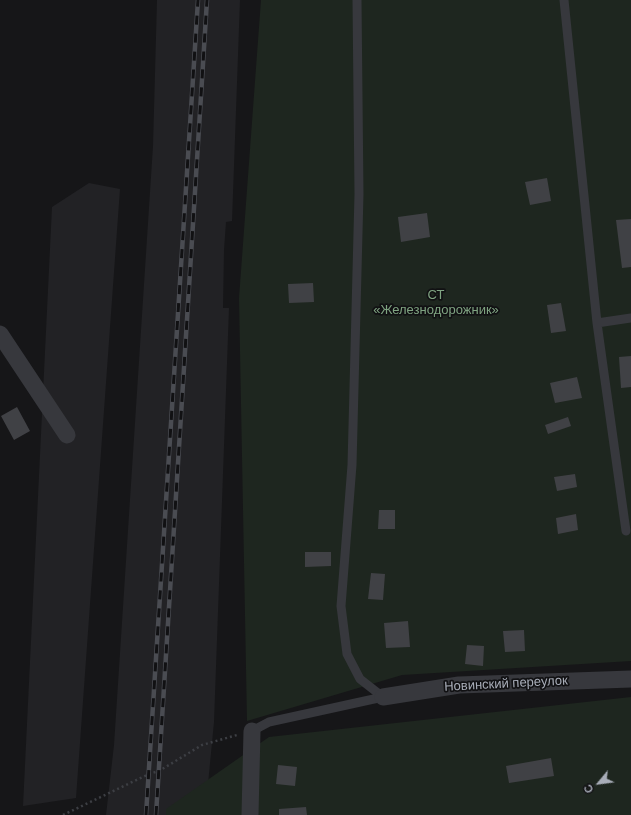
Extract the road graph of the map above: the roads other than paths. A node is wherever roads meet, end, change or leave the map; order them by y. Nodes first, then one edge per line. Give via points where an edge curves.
1 (357, 0) edge
2 (564, 0) edge
3 (631, 318) edge
4 (597, 323) junction
5 (0, 334) edge
6 (67, 435) dead end
7 (626, 531) dead end
8 (631, 679) edge
9 (383, 697) junction
10 (252, 731) joint
11 (250, 815) edge

1 - 9 lane via 359,202 352,466 341,606 347,654 360,679
2 - 4 lane
3 - 4 lane
4 - 7 lane
5 - 6 street
8 - 9 street, Новинский переулок via 459,685
9 - 10 lane via 269,722
10 - 11 street

